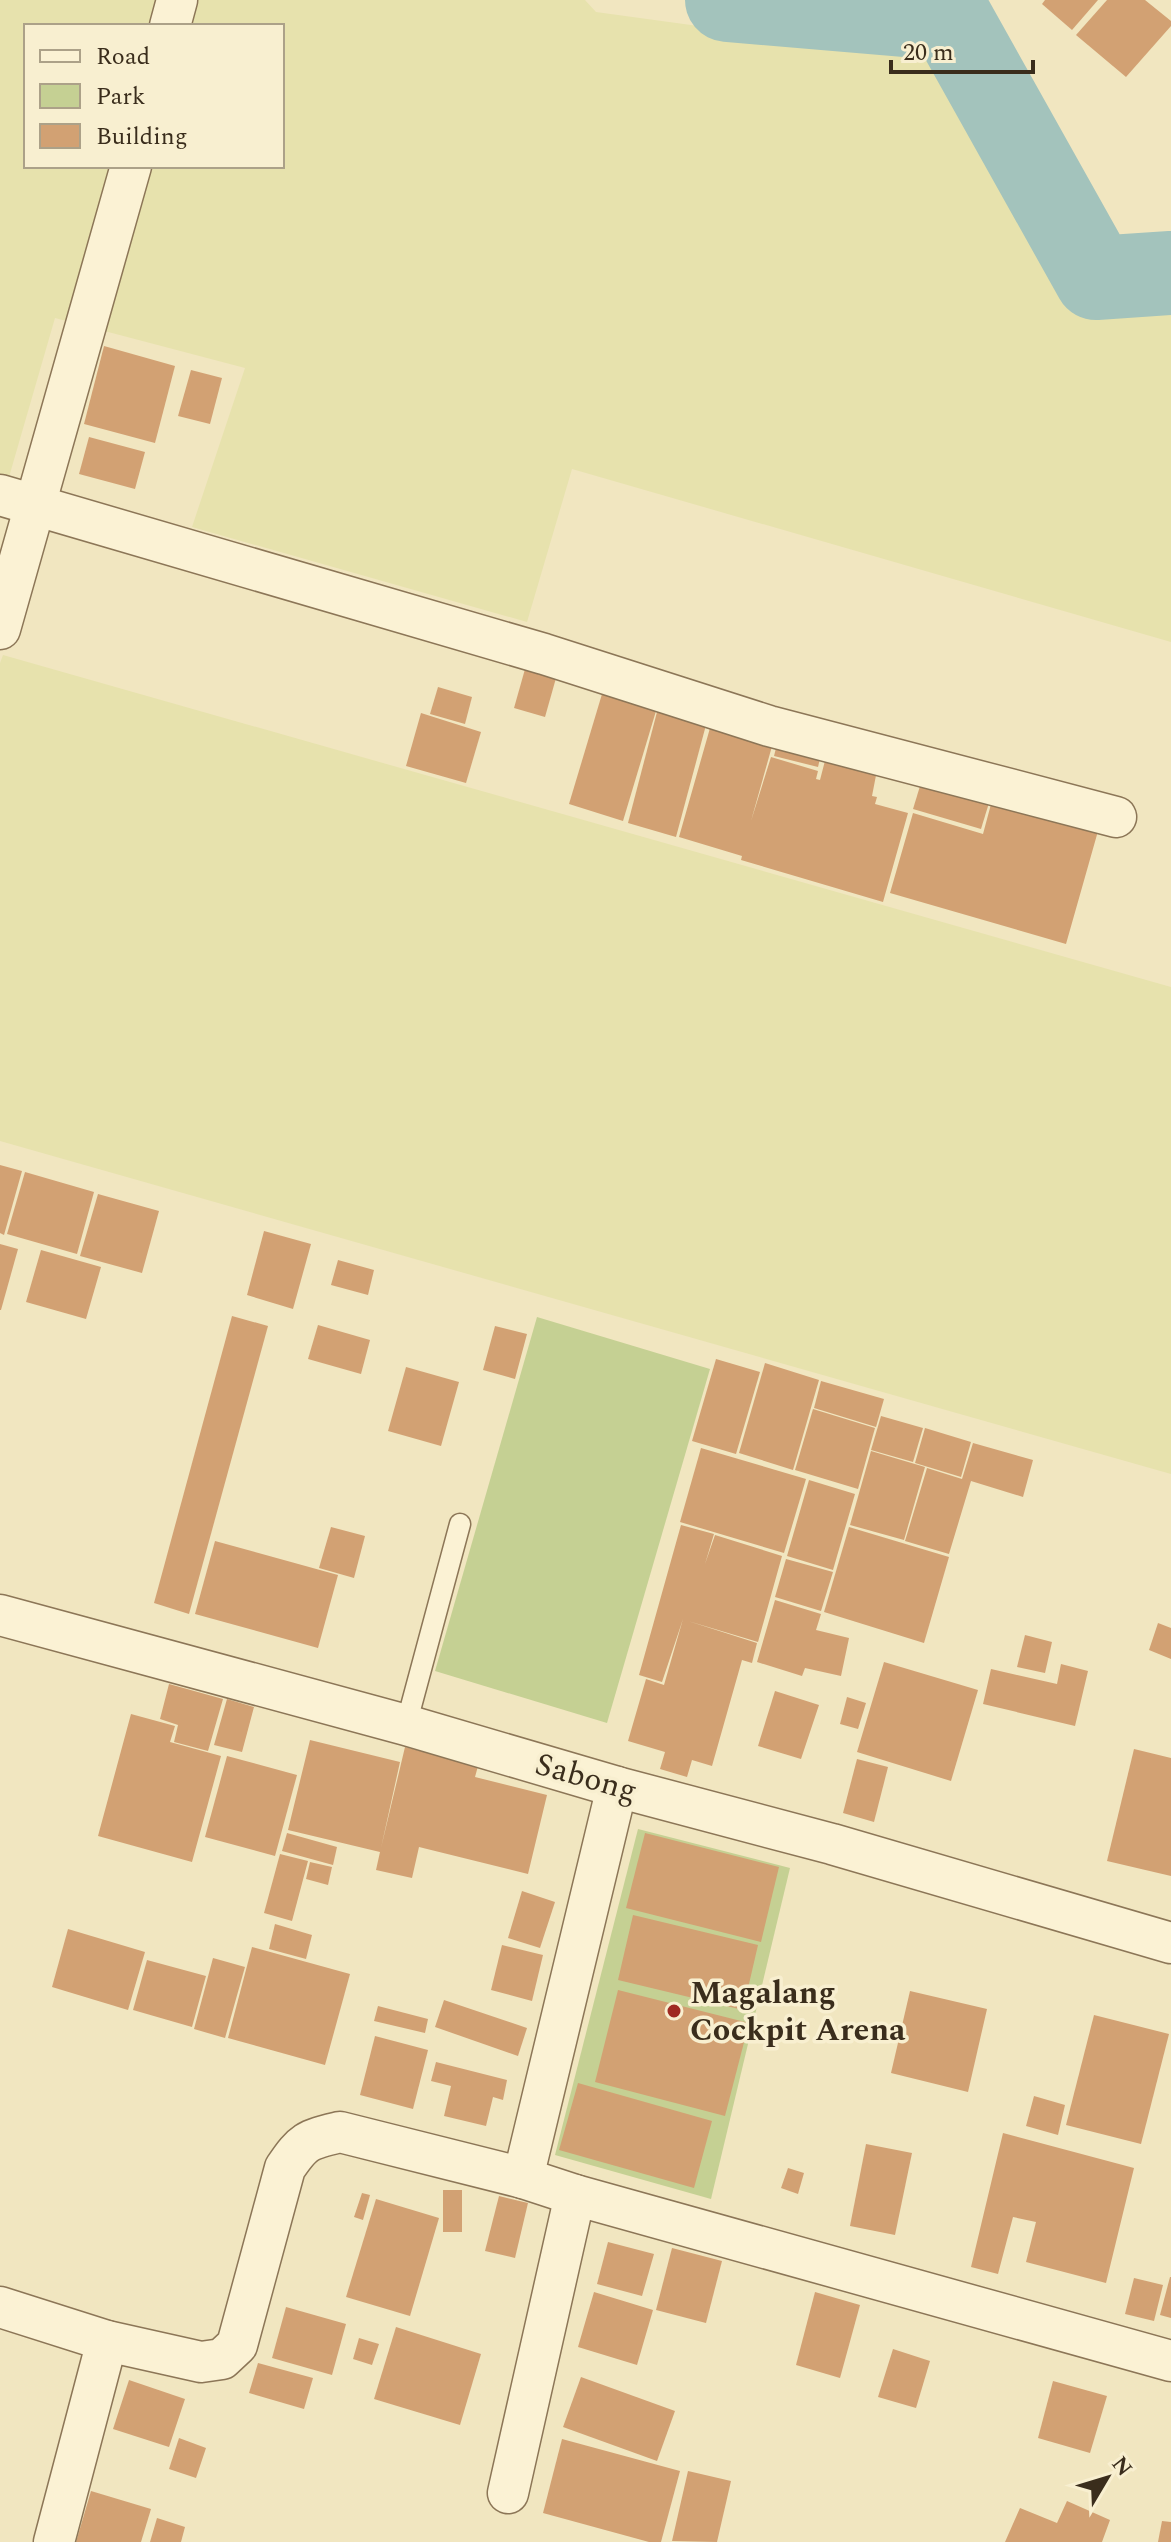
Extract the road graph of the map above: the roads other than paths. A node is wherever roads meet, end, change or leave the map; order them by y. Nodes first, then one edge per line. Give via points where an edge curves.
1 (177, 0) edge
2 (171, 24) edge
3 (130, 168) edge
4 (18, 500) edge
5 (0, 629) edge
6 (1116, 817) dead end
7 (460, 1524) dead end
8 (0, 1615) edge
9 (406, 1725) junction
10 (617, 1787) junction
11 (1171, 1943) edge
12 (523, 2178) junction
13 (575, 2195) junction
14 (0, 2307) edge
15 (107, 2341) junction
16 (1171, 2361) edge
17 (508, 2493) dead end
18 (54, 2542) edge

1 - 2 street
3 - 4 street
4 - 5 street
4 - 6 street via 544,654 769,726
7 - 9 lane
8 - 9 street, Sabong
9 - 10 street, Sabong
10 - 11 street, Sabong
10 - 12 street
12 - 13 street
12 - 15 street via 340,2132 318,2137 300,2146 285,2168 237,2345 222,2359 201,2362
13 - 16 street
13 - 17 street
14 - 15 street
15 - 18 street

